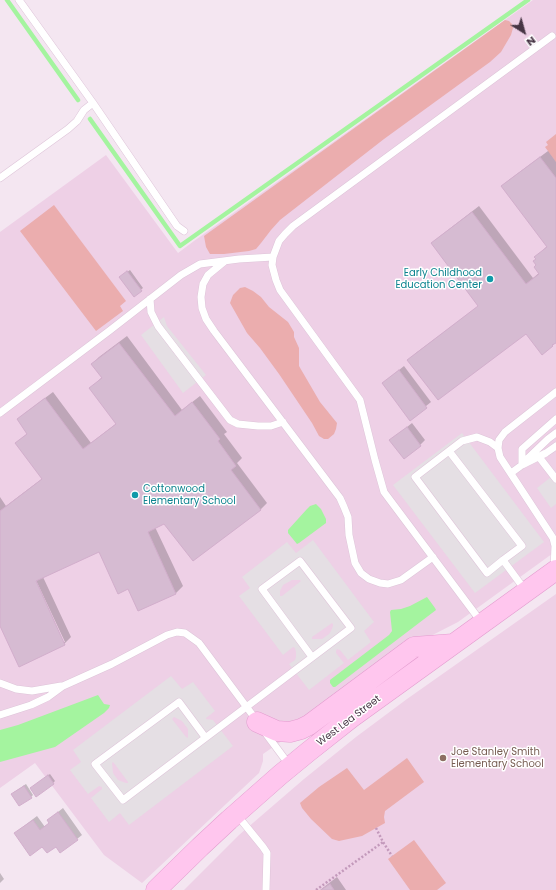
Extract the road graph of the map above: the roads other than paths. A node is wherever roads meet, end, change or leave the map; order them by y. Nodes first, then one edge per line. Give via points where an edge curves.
1 (19, 0) edge
2 (552, 36) dead end
3 (93, 103) junction
4 (0, 178) edge
5 (184, 231) dead end
6 (273, 257) junction
7 (225, 261) junction
8 (150, 299) junction
9 (556, 392) edge
10 (0, 413) edge
11 (556, 419) edge
12 (282, 422) junction
13 (556, 433) edge
14 (556, 446) edge
15 (498, 448) junction
16 (449, 451) junction
17 (539, 457) junction
18 (522, 464) junction
19 (511, 473) junction
20 (556, 479) edge
21 (433, 557) junction
22 (503, 560) junction
23 (555, 572) edge
24 (526, 592) junction
25 (483, 623) junction
26 (453, 644) junction
27 (312, 657) junction
28 (0, 683) edge
29 (63, 686) junction
30 (0, 715) edge
31 (252, 715) junction
32 (206, 737) junction
33 (290, 766) junction
34 (236, 814) junction
35 (156, 890) edge
36 (266, 890) edge

1 - 3 lane
2 - 6 lane via 293,226 279,240
3 - 4 lane via 68,129
3 - 5 lane via 177,226
6 - 7 lane
6 - 21 lane via 272,265 280,290 360,400 384,492
7 - 8 lane via 200,264
7 - 12 lane via 208,275 203,284 202,308 214,331
8 - 10 lane
8 - 12 lane via 151,312 158,326 230,420 238,424 258,426 271,426
9 - 15 lane via 505,432 499,440
11 - 18 lane via 522,448
12 - 21 lane via 340,498 348,517 355,563 361,573 369,579 388,584 401,580
13 - 18 lane
14 - 17 lane
15 - 16 lane via 476,437 462,441
15 - 19 lane via 500,458
16 - 22 lane via 522,546
16 - 22 lane via 415,477 487,573
17 - 18 lane
17 - 20 lane
18 - 19 lane
19 - 23 lane via 553,538
21 - 25 lane
22 - 24 lane
23 - 24 main road, West Lea Street
24 - 25 main road, West Lea Street
25 - 26 main road, West Lea Street
26 - 31 main road via 414,647 302,729 290,732 277,731
26 - 33 main road, West Lea Street
27 - 27 lane via 351,628 300,561 262,590
27 - 31 lane
28 - 29 lane via 32,691
29 - 30 lane via 42,700
29 - 31 lane via 167,635 185,633 199,643
31 - 32 lane
31 - 33 lane
32 - 32 lane via 179,702 96,764 123,800
33 - 34 main road, West Lea Street
34 - 35 main road, West Lea Street
34 - 36 lane via 267,853

